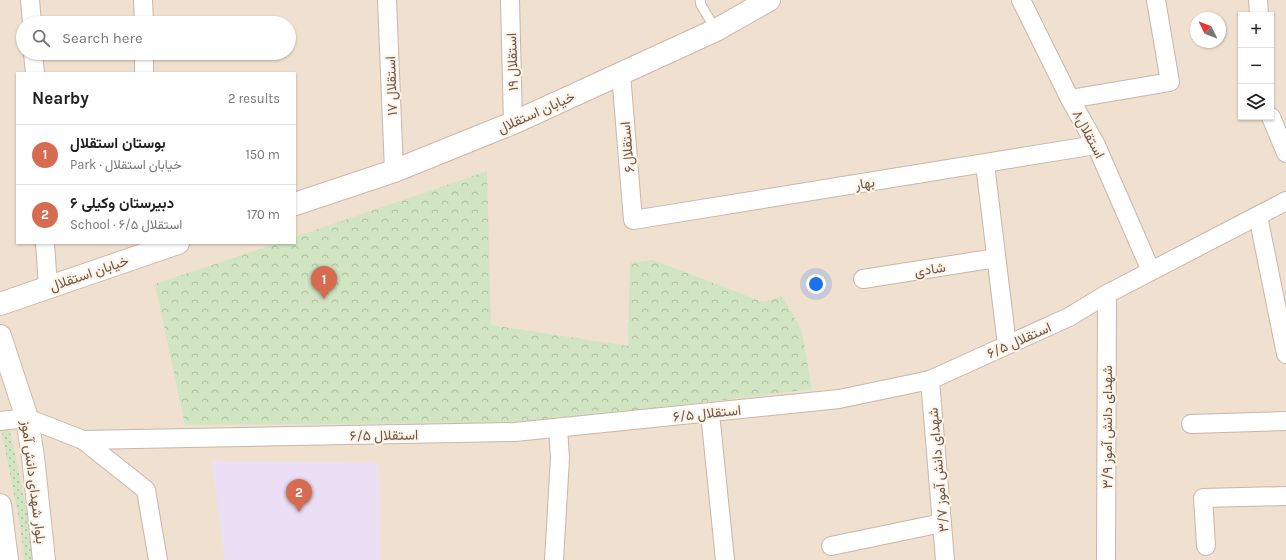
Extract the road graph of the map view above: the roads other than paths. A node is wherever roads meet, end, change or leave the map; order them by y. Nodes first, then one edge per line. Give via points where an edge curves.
1 (30, 0) edge
2 (144, 0) edge
3 (388, 0) edge
4 (510, 0) edge
5 (700, 0) edge
6 (769, 0) edge
7 (1021, 0) edge
8 (1156, 0) edge
9 (1258, 0) edge
10 (1259, 12) edge
11 (31, 16) edge
12 (144, 16) edge
13 (716, 30) junction
14 (34, 60) edge
15 (144, 60) edge
16 (35, 72) edge
17 (144, 72) edge
18 (621, 74) junction
19 (1070, 99) junction
20 (1272, 120) edge
21 (513, 123) junction
22 (1096, 144) junction
23 (1286, 153) edge
24 (985, 164) junction
25 (394, 171) junction
26 (1286, 201) edge
27 (296, 204) edge
28 (1258, 216) junction
29 (633, 220) joint
30 (45, 244) edge
31 (171, 244) edge
32 (151, 247) edge
33 (996, 258) junction
34 (1151, 271) junction
35 (863, 279) dead end
36 (48, 287) junction
37 (1107, 294) junction
38 (0, 304) edge
39 (0, 336) edge
40 (1007, 345) junction
41 (1286, 354) edge
42 (930, 380) junction
43 (710, 413) junction
44 (27, 418) junction
45 (0, 421) edge
46 (1286, 421) edge
47 (1191, 424) dead end
48 (558, 428) junction
49 (84, 440) junction
50 (1286, 496) edge
51 (0, 505) edge
52 (942, 523) junction
53 (831, 546) dead end
54 (1206, 546) dead end
55 (7, 560) edge
56 (44, 560) edge
57 (158, 560) edge
58 (554, 560) edge
59 (725, 560) edge
60 (945, 560) edge
61 (1106, 560) edge

1 - 11 street
2 - 12 street
3 - 25 street, استقلال ۱۷
4 - 21 street, استقلال ۱۹
5 - 13 lane
6 - 13 main road, خیابان استقلال
7 - 19 street, استقلال۸
8 - 19 street via 1170,82
9 - 10 street
13 - 18 main road, خیابان استقلال
14 - 16 street
15 - 17 street
18 - 21 main road, خیابان استقلال
18 - 29 street, استقلال۶
19 - 22 street, استقلال۸
20 - 23 street
21 - 25 main road, خیابان استقلال
22 - 24 street, بهار
22 - 34 street, استقلال۸
24 - 29 street, بهار
24 - 33 street
25 - 27 main road, خیابان استقلال
26 - 28 street, استقلال ۶/۵
28 - 34 street, استقلال ۶/۵
28 - 41 street
30 - 36 street
31 - 32 main road, خیابان استقلال
32 - 36 main road, خیابان استقلال
33 - 35 street, شادی
33 - 40 street
34 - 37 street, استقلال ۶/۵
36 - 38 main road, خیابان استقلال
37 - 40 street, استقلال ۶/۵ via 1069,317
37 - 61 street, شهدای دانش آموز ۳/۹
39 - 44 main road, بلوار شهدای دانش آموز
40 - 42 street, استقلال ۶/۵
42 - 43 street, استقلال ۶/۵ via 839,399
42 - 52 street, شهدای دانش آموز ۳/۷
43 - 48 street, استقلال ۶/۵
43 - 59 street
44 - 45 street
44 - 49 street
44 - 56 main road, بلوار شهدای دانش آموز
46 - 47 street
48 - 49 street, استقلال ۶/۵ via 509,432
48 - 58 street via 560,458
49 - 57 street via 146,490
50 - 54 street via 1203,498
51 - 55 main road
52 - 53 street
52 - 60 street, شهدای دانش آموز ۳/۷

